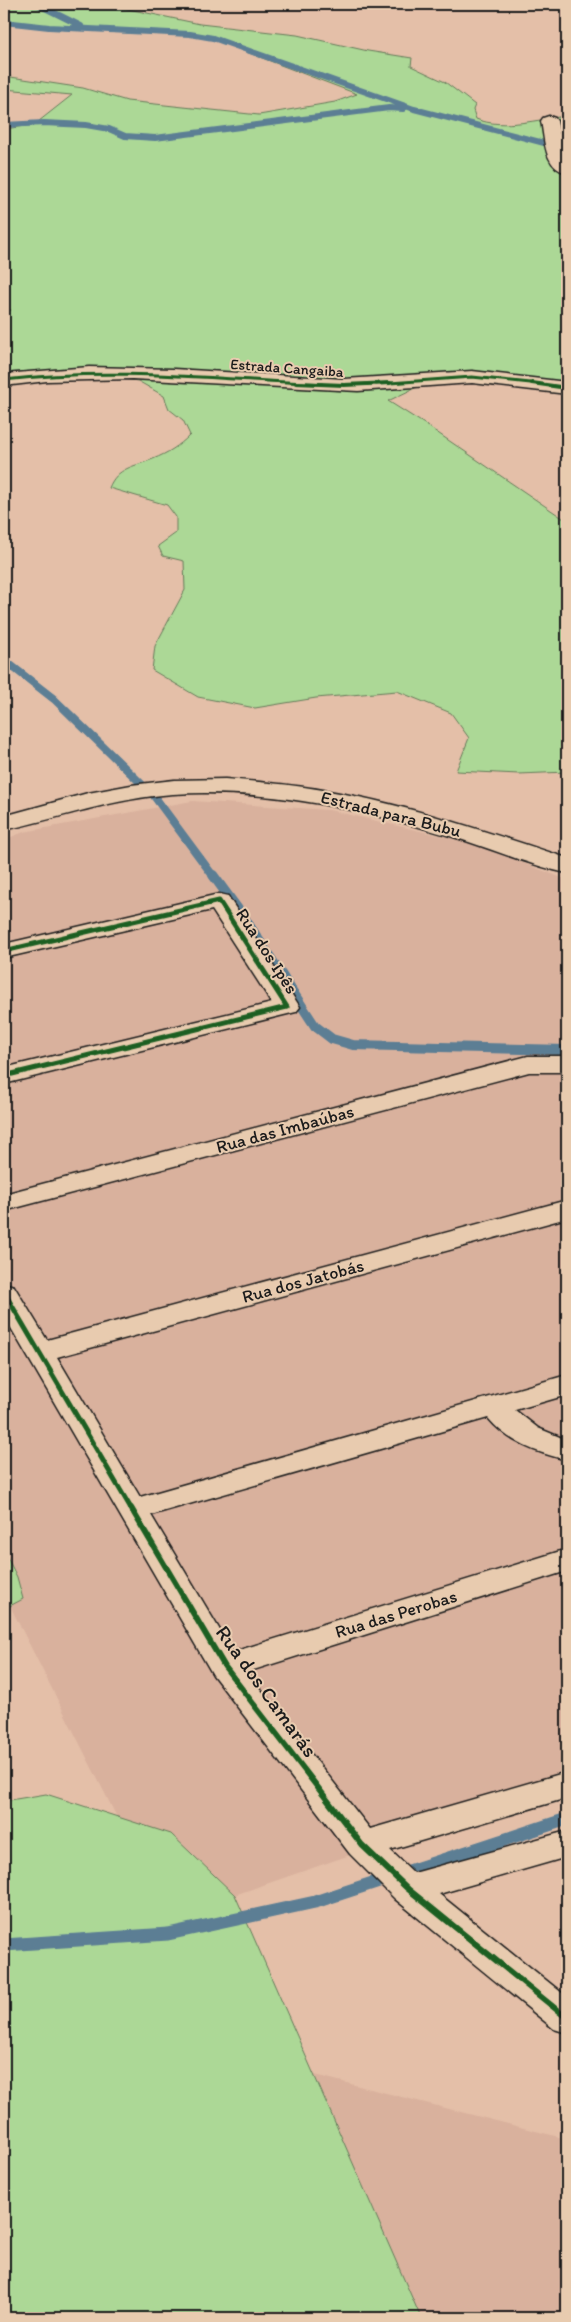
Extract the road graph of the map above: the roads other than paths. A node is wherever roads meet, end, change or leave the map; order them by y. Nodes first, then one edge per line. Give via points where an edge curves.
1 (549, 121) dead end
2 (567, 168) edge
3 (4, 380) edge
4 (567, 388) edge
5 (4, 823) edge
6 (567, 866) edge
7 (4, 951) edge
8 (567, 1064) edge
9 (4, 1076) edge
10 (4, 1203) edge
11 (567, 1209) edge
12 (4, 1292) edge
13 (39, 1352) junction
14 (567, 1385) edge
15 (495, 1406) junction
16 (567, 1450) edge
17 (132, 1510) junction
18 (567, 1560) edge
19 (225, 1667) junction
20 (567, 1786) edge
21 (362, 1844) junction
22 (567, 1844) edge
23 (408, 1889) junction
24 (567, 2018) edge

1 - 2 street via 557,160
3 - 4 street, Estrada Cangaiba via 120,372 345,385 486,377
5 - 6 street, Estrada para Bubu via 113,796 174,787 254,788 346,800
7 - 9 street, Rua dos Ipês via 219,900 287,1007
8 - 10 street, Rua das Imbaúbas via 528,1064
11 - 13 street, Rua dos Jatobás
12 - 13 street, Rua dos Camarás
13 - 17 street, Rua dos Camarás
14 - 15 street
15 - 16 street via 508,1423 542,1444
15 - 17 street
17 - 19 street, Rua dos Camarás
18 - 19 street, Rua das Perobas
19 - 21 street, Rua dos Camarás
20 - 21 street
21 - 23 street, Rua dos Camarás
22 - 23 street
23 - 24 street, Rua dos Camarás

